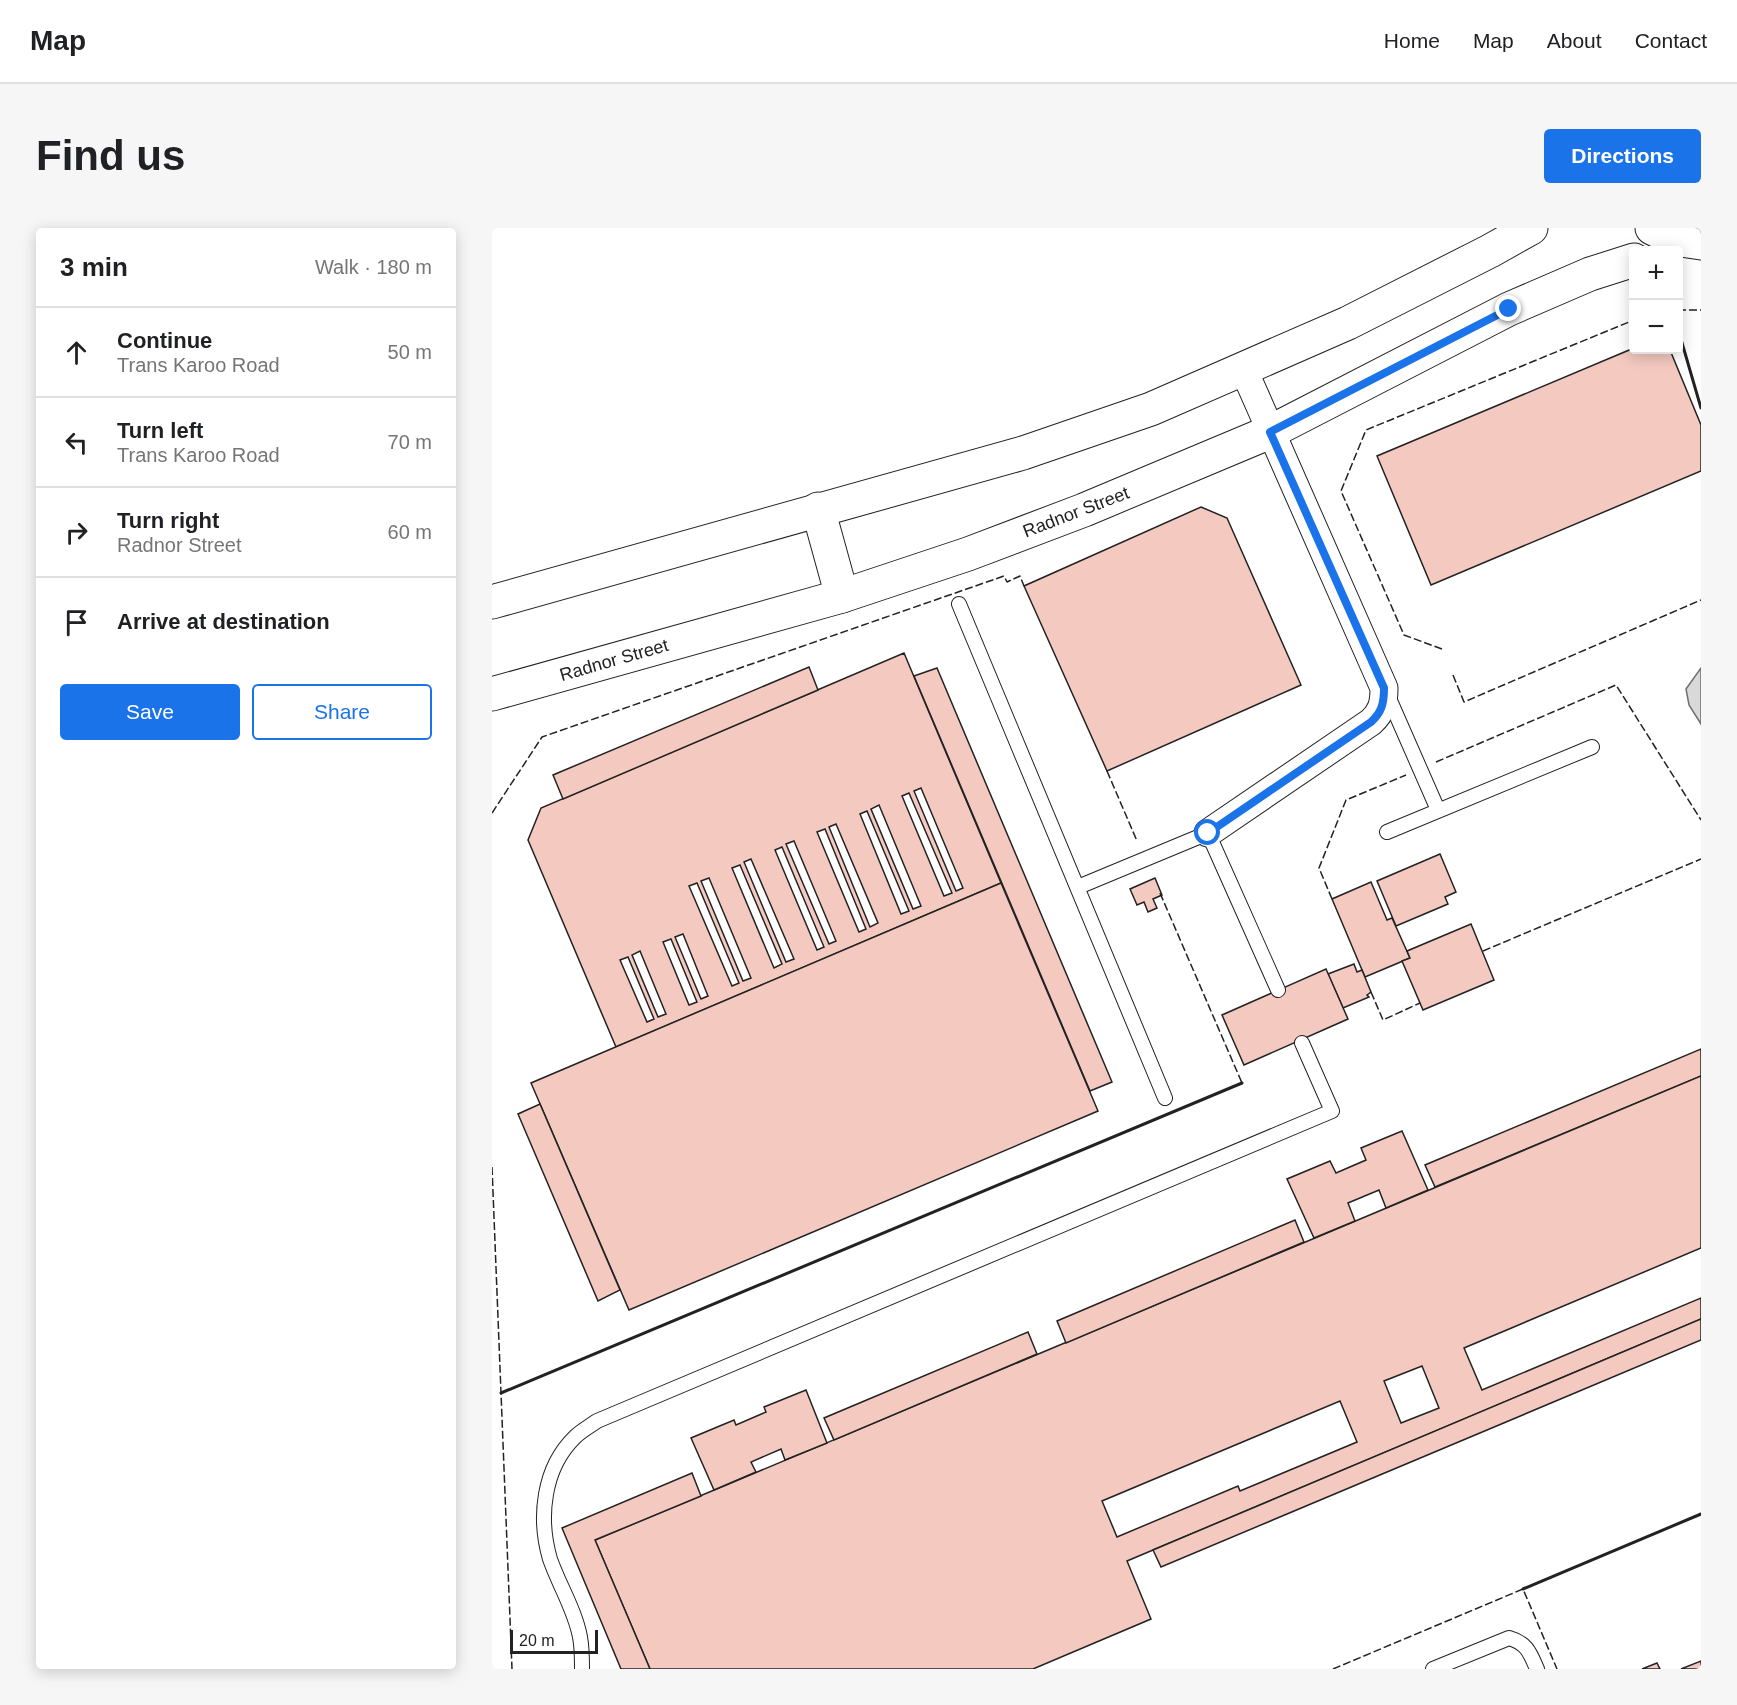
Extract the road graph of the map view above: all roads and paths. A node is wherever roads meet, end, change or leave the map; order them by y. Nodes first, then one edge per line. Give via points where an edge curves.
1 (1531, 228) edge
2 (1652, 228) edge
3 (1690, 245) edge
4 (1629, 262) edge
5 (1243, 368) junction
6 (1270, 432) junction
7 (818, 509) junction
8 (842, 596) junction
9 (492, 602) edge
10 (959, 604) dead end
11 (1384, 688) junction
12 (492, 694) edge
13 (1592, 747) dead end
14 (1438, 810) junction
15 (1387, 832) dead end
16 (1208, 833) junction
17 (1078, 887) junction
18 (1278, 990) dead end
19 (1302, 1043) dead end
20 (1165, 1098) dead end
21 (582, 1669) edge
22 (1433, 1669) edge
23 (1537, 1669) edge

1 - 5 street via 1348,324
2 - 3 street
4 - 6 street, Radnor Street via 1509,309
5 - 6 street
5 - 7 street via 1151,408 1023,453
6 - 8 street, Radnor Street via 1084,510
6 - 11 street
7 - 8 street
7 - 9 street
8 - 12 street, Radnor Street
10 - 17 lane
11 - 14 lane
11 - 16 street via 1382,710 1371,722
13 - 14 lane
14 - 15 lane
16 - 17 lane
16 - 18 lane
17 - 20 lane
19 - 21 lane via 1332,1111 597,1421 575,1437 559,1457 548,1484 544,1509 550,1558 580,1636
22 - 23 lane via 1509,1638 1526,1646

